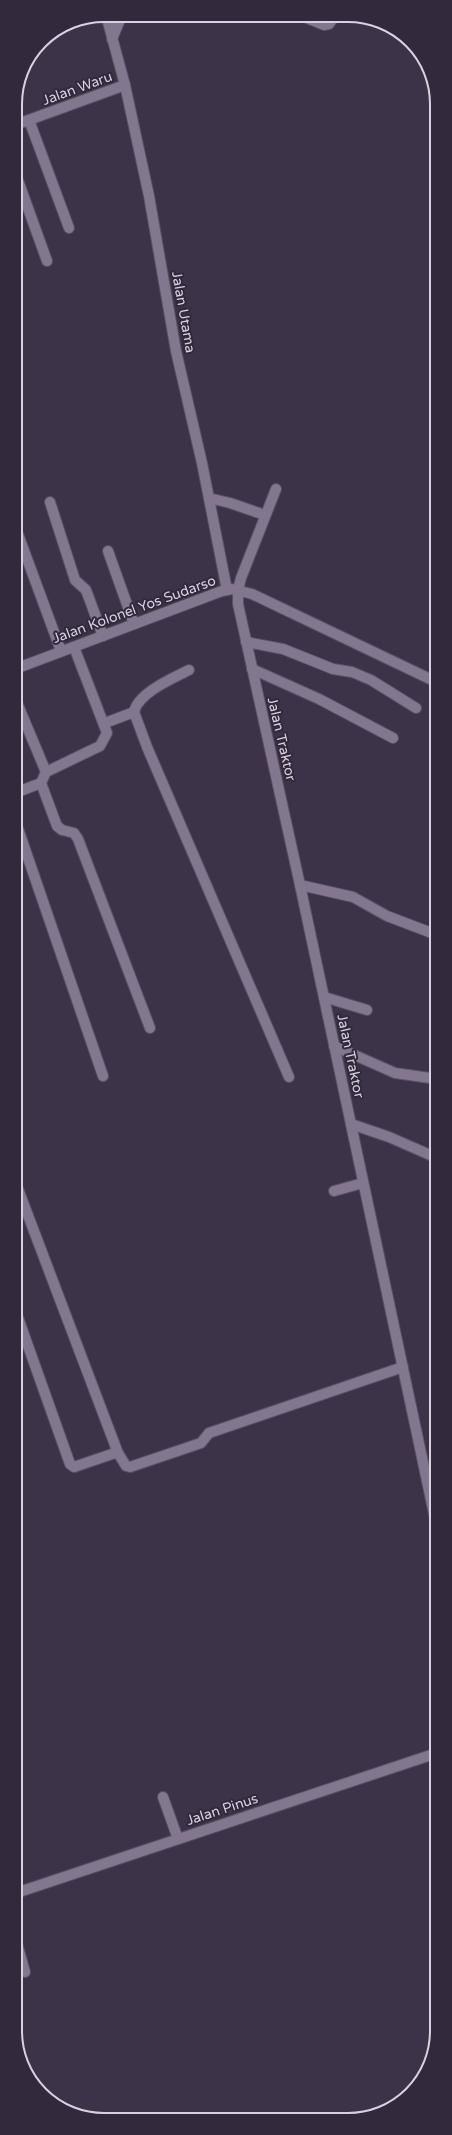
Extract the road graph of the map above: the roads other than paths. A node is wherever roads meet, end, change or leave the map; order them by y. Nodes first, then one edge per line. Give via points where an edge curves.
1 (108, 22) edge
2 (119, 22) edge
3 (317, 22) edge
4 (330, 22) edge
5 (112, 39) junction
6 (126, 85) junction
7 (29, 120) junction
8 (22, 122) edge
9 (22, 191) edge
10 (69, 228) dead end
11 (47, 261) dead end
12 (276, 489) dead end
13 (209, 498) junction
14 (50, 502) dead end
15 (266, 516) junction
16 (22, 545) edge
17 (108, 551) dead end
18 (227, 590) junction
19 (238, 590) junction
20 (134, 624) junction
21 (102, 636) junction
22 (246, 642) junction
23 (74, 647) junction
24 (61, 651) junction
25 (22, 665) edge
26 (252, 669) junction
27 (190, 670) dead end
28 (430, 679) edge
29 (416, 708) dead end
30 (134, 712) junction
31 (22, 715) edge
32 (105, 723) junction
33 (393, 738) dead end
34 (46, 772) junction
35 (41, 783) junction
36 (22, 790) edge
37 (22, 840) edge
38 (300, 885) junction
39 (430, 933) edge
40 (324, 997) junction
41 (367, 1010) dead end
42 (150, 1028) dead end
43 (334, 1046) junction
44 (103, 1076) dead end
45 (289, 1077) dead end
46 (430, 1078) edge
47 (351, 1124) junction
48 (430, 1155) edge
49 (364, 1183) junction
50 (334, 1192) dead end
51 (22, 1197) edge
52 (22, 1329) edge
53 (403, 1367) junction
54 (118, 1453) junction
55 (430, 1495) edge
56 (430, 1755) edge
57 (164, 1797) dead end
58 (178, 1839) junction
59 (22, 1892) edge
60 (22, 1961) edge
61 (25, 1972) dead end

1 - 5 street, Jalan Utama
2 - 5 street
3 - 4 street via 324,25
5 - 6 street, Jalan Utama
6 - 7 street, Jalan Waru
6 - 13 street, Jalan Utama via 149,196 176,351
7 - 8 street, Jalan Waru
7 - 10 street
9 - 11 street
12 - 15 street
13 - 15 street
13 - 18 street, Jalan Utama
14 - 21 street via 75,580 86,590
15 - 19 street
16 - 24 street
17 - 20 street
18 - 19 street, Jalan Kolonel Yos Sudarso
18 - 20 street, Jalan Kolonel Yos Sudarso
19 - 22 street, Jalan Traktor via 238,604
19 - 28 street, Jalan Kolonel Yos Sudarso via 252,594
20 - 21 street, Jalan Kolonel Yos Sudarso
21 - 23 street, Jalan Kolonel Yos Sudarso
22 - 26 street, Jalan Traktor
22 - 29 street via 283,649 333,669 352,672 371,680
23 - 24 street, Jalan Kolonel Yos Sudarso
23 - 32 street
24 - 25 street, Jalan Kolonel Yos Sudarso
26 - 33 street via 319,699
26 - 38 street, Jalan Traktor
27 - 30 street via 148,694 137,704
30 - 32 street
30 - 45 street via 146,747
31 - 34 street
32 - 34 street via 107,733 100,746
34 - 35 street
35 - 36 street
35 - 42 street via 57,826 74,833 78,839
37 - 44 street
38 - 39 street via 353,897 387,916
38 - 40 street, Jalan Traktor
40 - 41 street
40 - 43 street, Jalan Traktor
43 - 46 street via 395,1073
43 - 47 street, Jalan Traktor
47 - 48 street
47 - 49 street, Jalan Traktor
49 - 50 street
49 - 53 street, Jalan Traktor
51 - 54 street
52 - 54 street via 70,1464 74,1467
53 - 54 street via 209,1433 201,1443 130,1467 124,1464
53 - 55 street, Jalan Traktor
56 - 58 street, Jalan Pinus
57 - 58 street
58 - 59 street, Jalan Pinus
60 - 61 street

